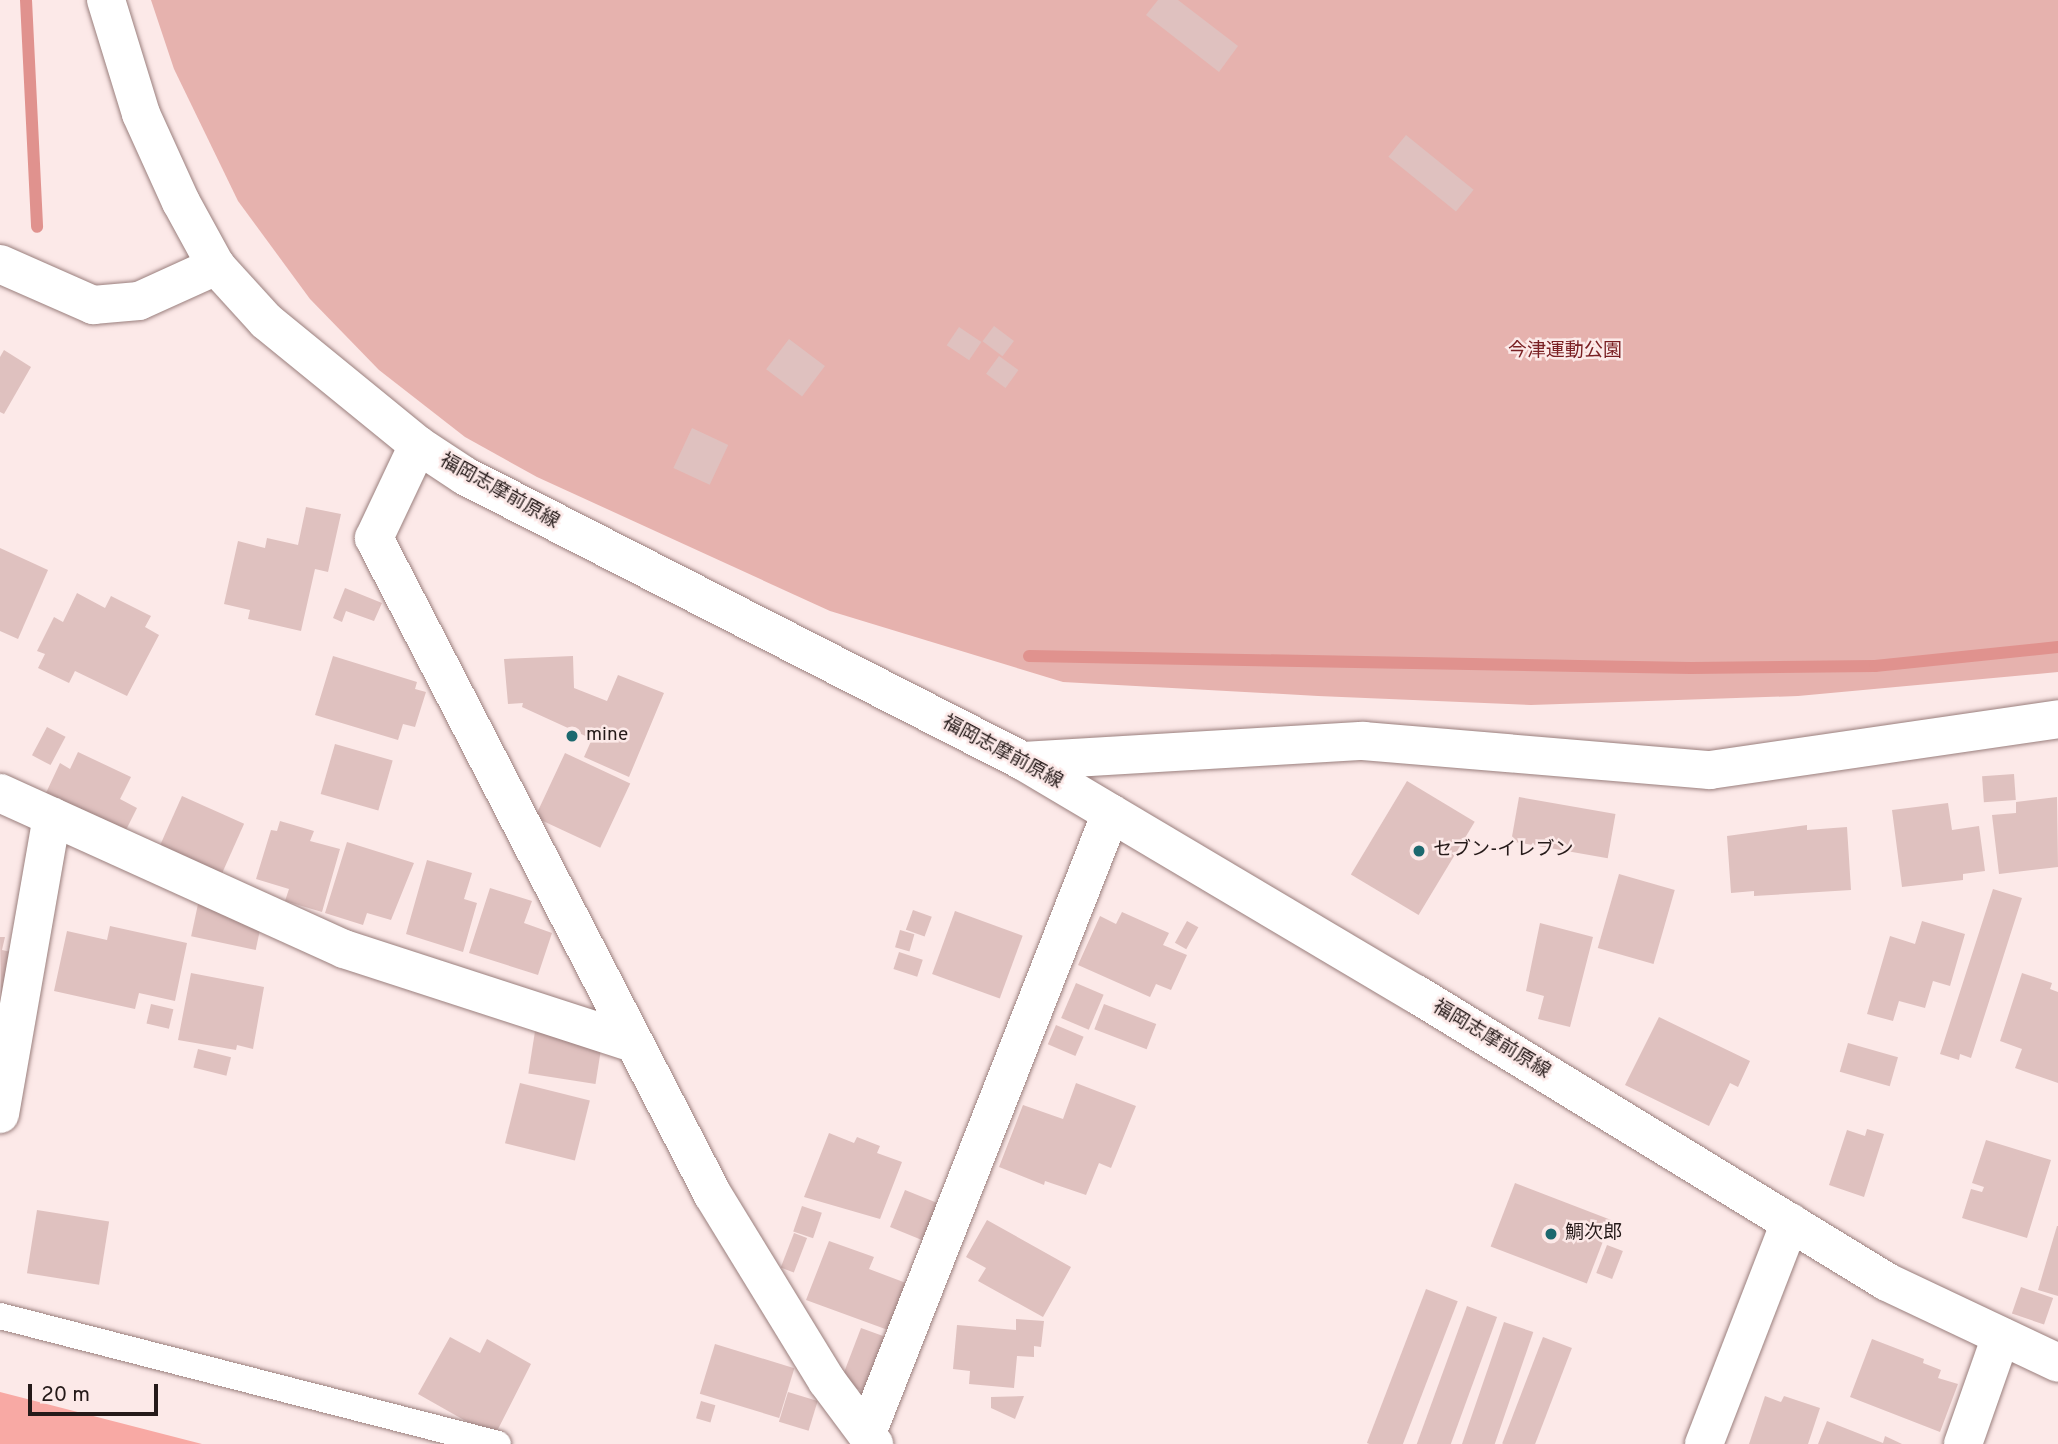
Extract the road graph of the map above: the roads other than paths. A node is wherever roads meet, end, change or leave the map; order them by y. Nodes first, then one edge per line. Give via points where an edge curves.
1 (106, 0) edge
2 (0, 264) edge
3 (216, 266) junction
4 (418, 445) junction
5 (2058, 719) edge
6 (1023, 761) junction
7 (0, 793) edge
8 (1111, 813) junction
9 (52, 817) junction
10 (631, 1042) junction
11 (0, 1114) edge
12 (1790, 1222) junction
13 (0, 1316) edge
14 (2001, 1336) junction
15 (2058, 1363) edge
16 (870, 1438) edge
17 (498, 1444) edge
18 (1704, 1444) edge
19 (1963, 1444) edge

1 - 3 street, 福岡志摩前原線 via 141,114
2 - 3 street via 93,305 139,301
3 - 4 street, 福岡志摩前原線 via 266,321
4 - 6 street, 福岡志摩前原線 via 502,495
4 - 10 street via 374,538
5 - 6 street via 1710,770 1363,741
6 - 8 street, 福岡志摩前原線
7 - 9 street
8 - 12 street, 福岡志摩前原線
8 - 16 street
9 - 10 street via 344,949
9 - 11 street
10 - 16 street via 713,1195 827,1381
12 - 14 street, 福岡志摩前原線 via 1887,1282
12 - 18 street
13 - 17 lane
14 - 15 street, 福岡志摩前原線
14 - 19 street

